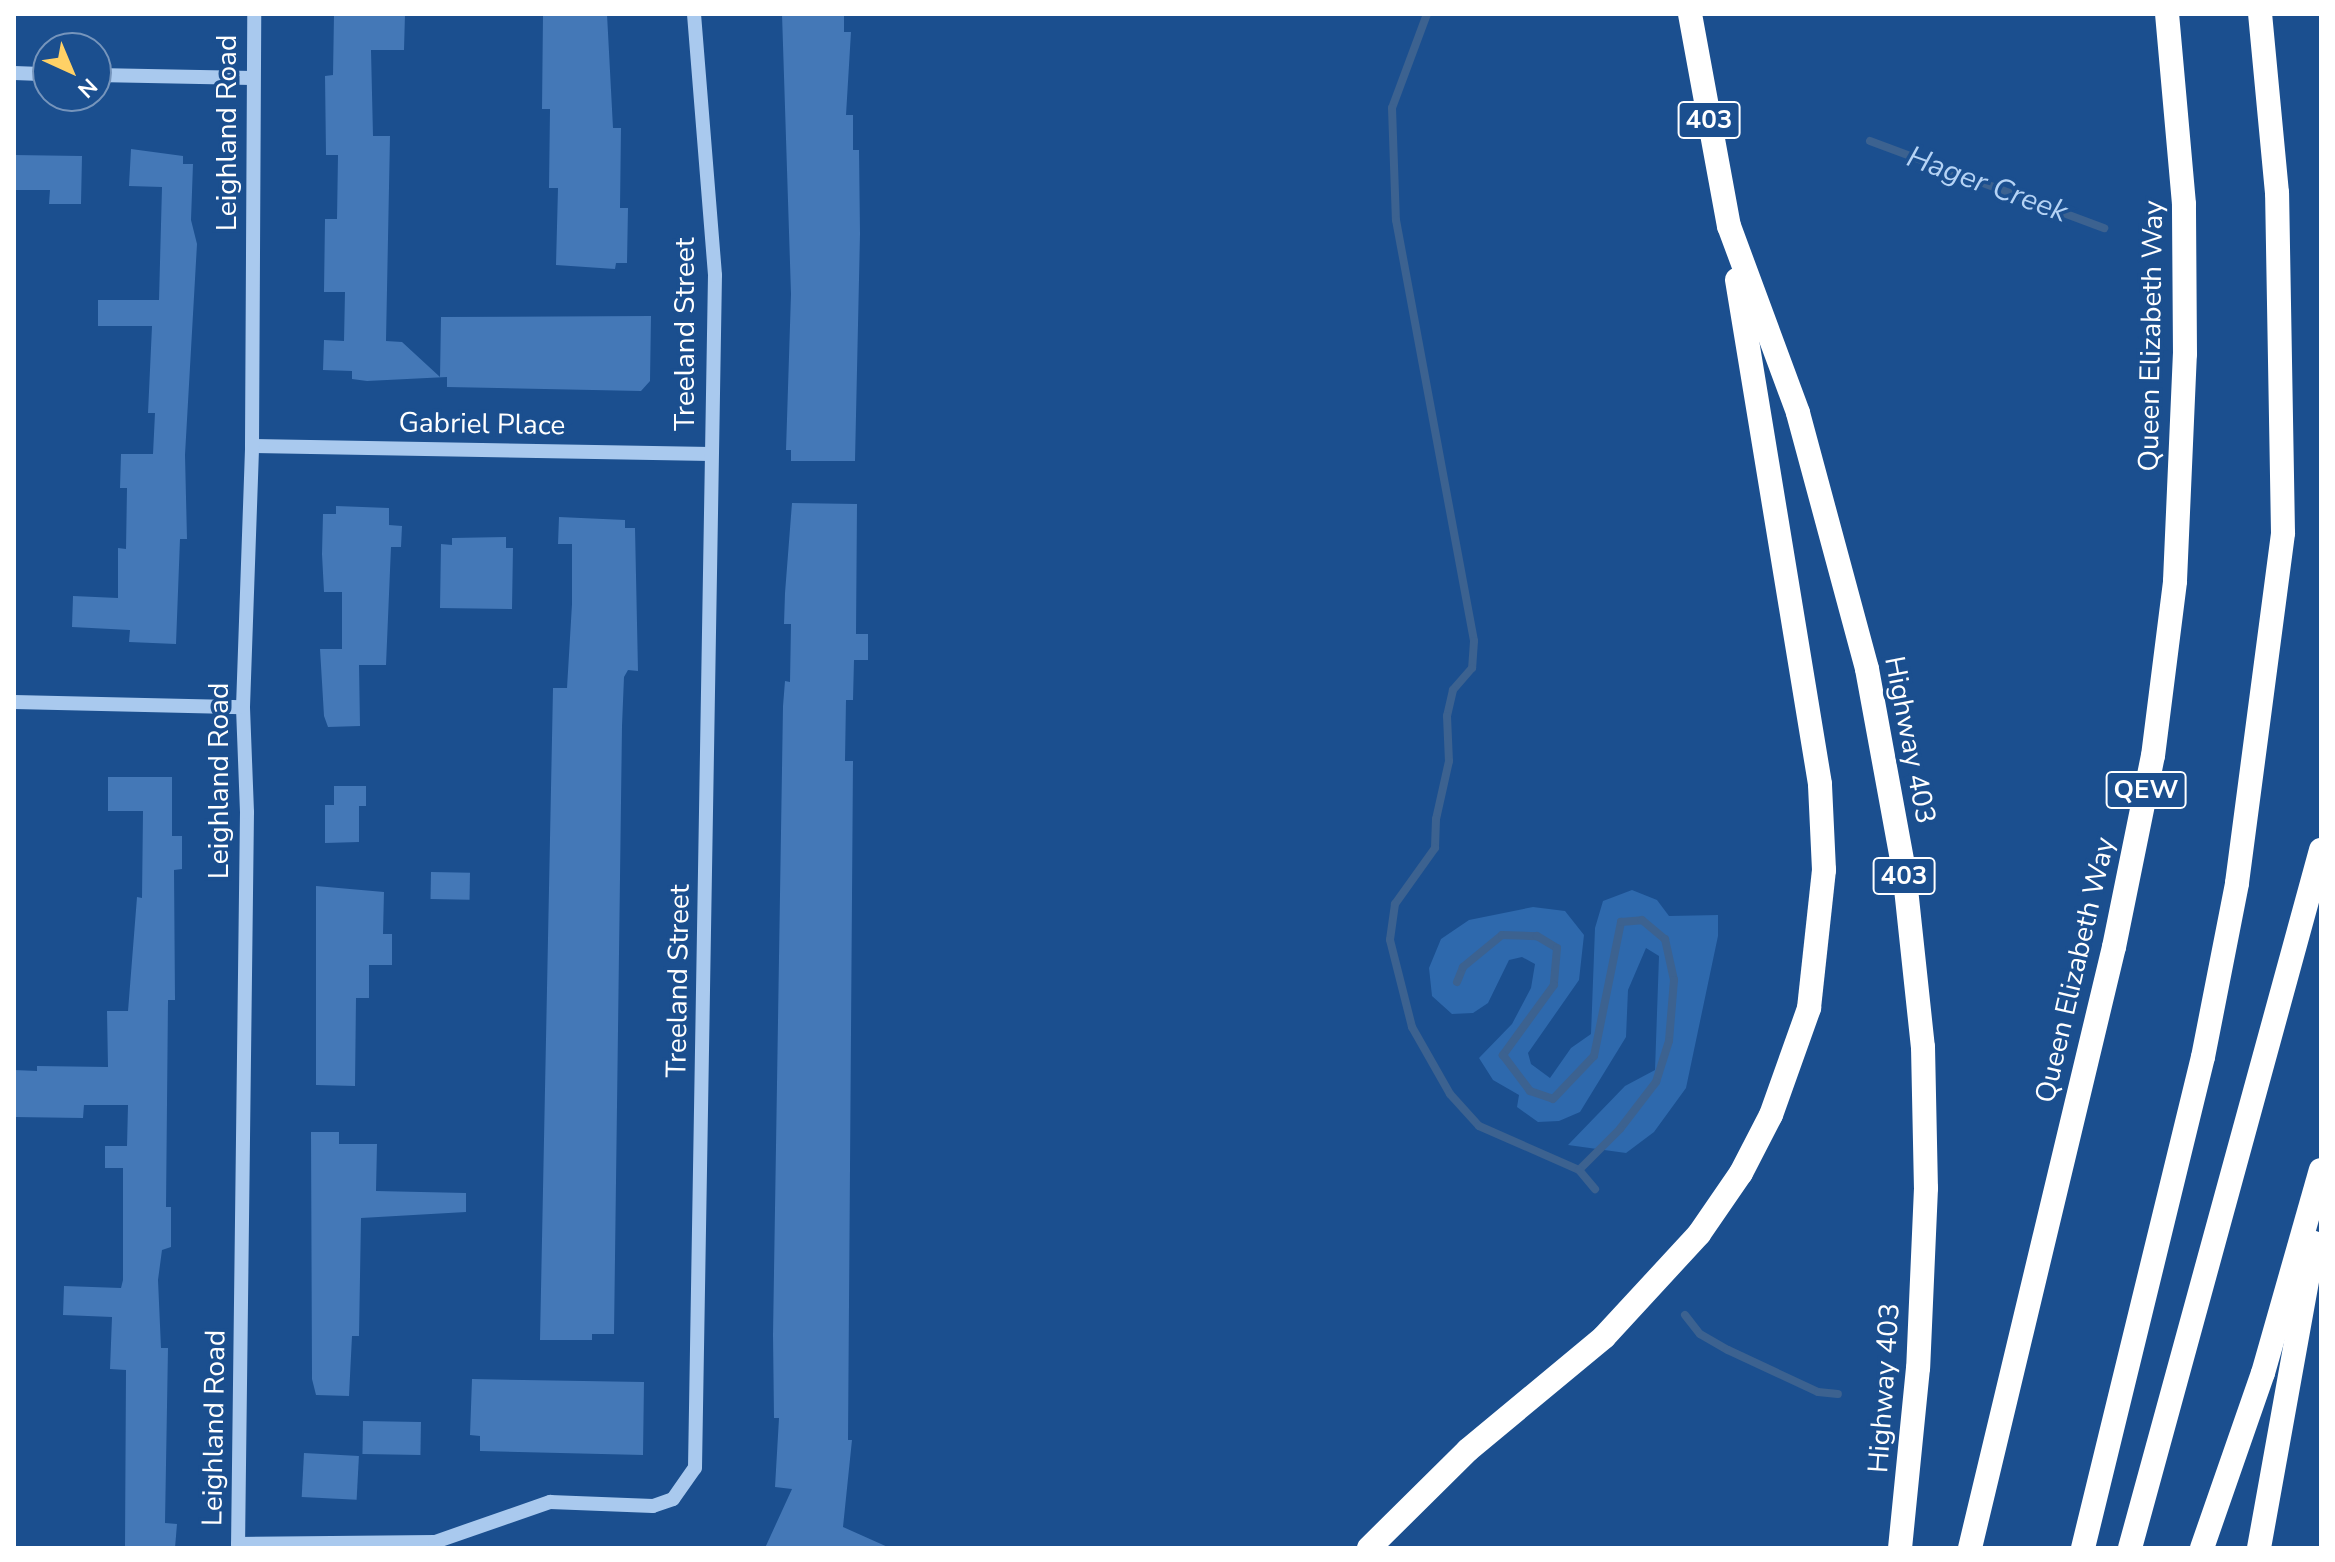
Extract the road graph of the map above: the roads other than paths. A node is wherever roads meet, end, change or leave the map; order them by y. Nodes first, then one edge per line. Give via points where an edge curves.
1 (254, 14) edge
2 (694, 14) edge
3 (1690, 14) edge
4 (2167, 14) edge
5 (2260, 14) edge
6 (112, 75) edge
7 (252, 78) junction
8 (1729, 226) junction
9 (252, 446) junction
10 (711, 454) junction
11 (14, 702) edge
12 (243, 707) junction
13 (2321, 850) edge
14 (2321, 1170) edge
15 (2321, 1206) edge
16 (238, 1546) edge
17 (1369, 1548) edge
18 (1900, 1548) edge
19 (1970, 1548) edge
20 (2083, 1548) edge
21 (2130, 1548) edge
22 (2202, 1548) edge
23 (2259, 1548) edge

1 - 7 street, Leighland Road
2 - 10 street, Treeland Street via 715,275
3 - 8 highway, Highway 403 / 403
4 - 19 highway, Queen Elizabeth Way / QEW via 2184,204 2185,354 2175,581 2153,756 2114,947
5 - 20 highway via 2277,193 2283,533 2237,883 2203,1057
6 - 7 street
7 - 9 street, Leighland Road
8 - 17 highway via 1820,784 1824,870 1809,1008 1771,1115 1741,1173 1699,1234 1604,1337 1468,1450
8 - 18 highway, Highway 403 / 403 via 1810,458 1867,669 1904,870 1923,1047 1926,1188 1918,1368
9 - 10 street, Gabriel Place
9 - 12 street, Leighland Road
10 - 16 street, Treeland Street via 697,1446 689,1483 673,1499 653,1506 550,1502 435,1542
11 - 12 street
12 - 16 street, Leighland Road via 247,812
13 - 21 highway
14 - 22 highway via 2263,1373
15 - 23 highway

